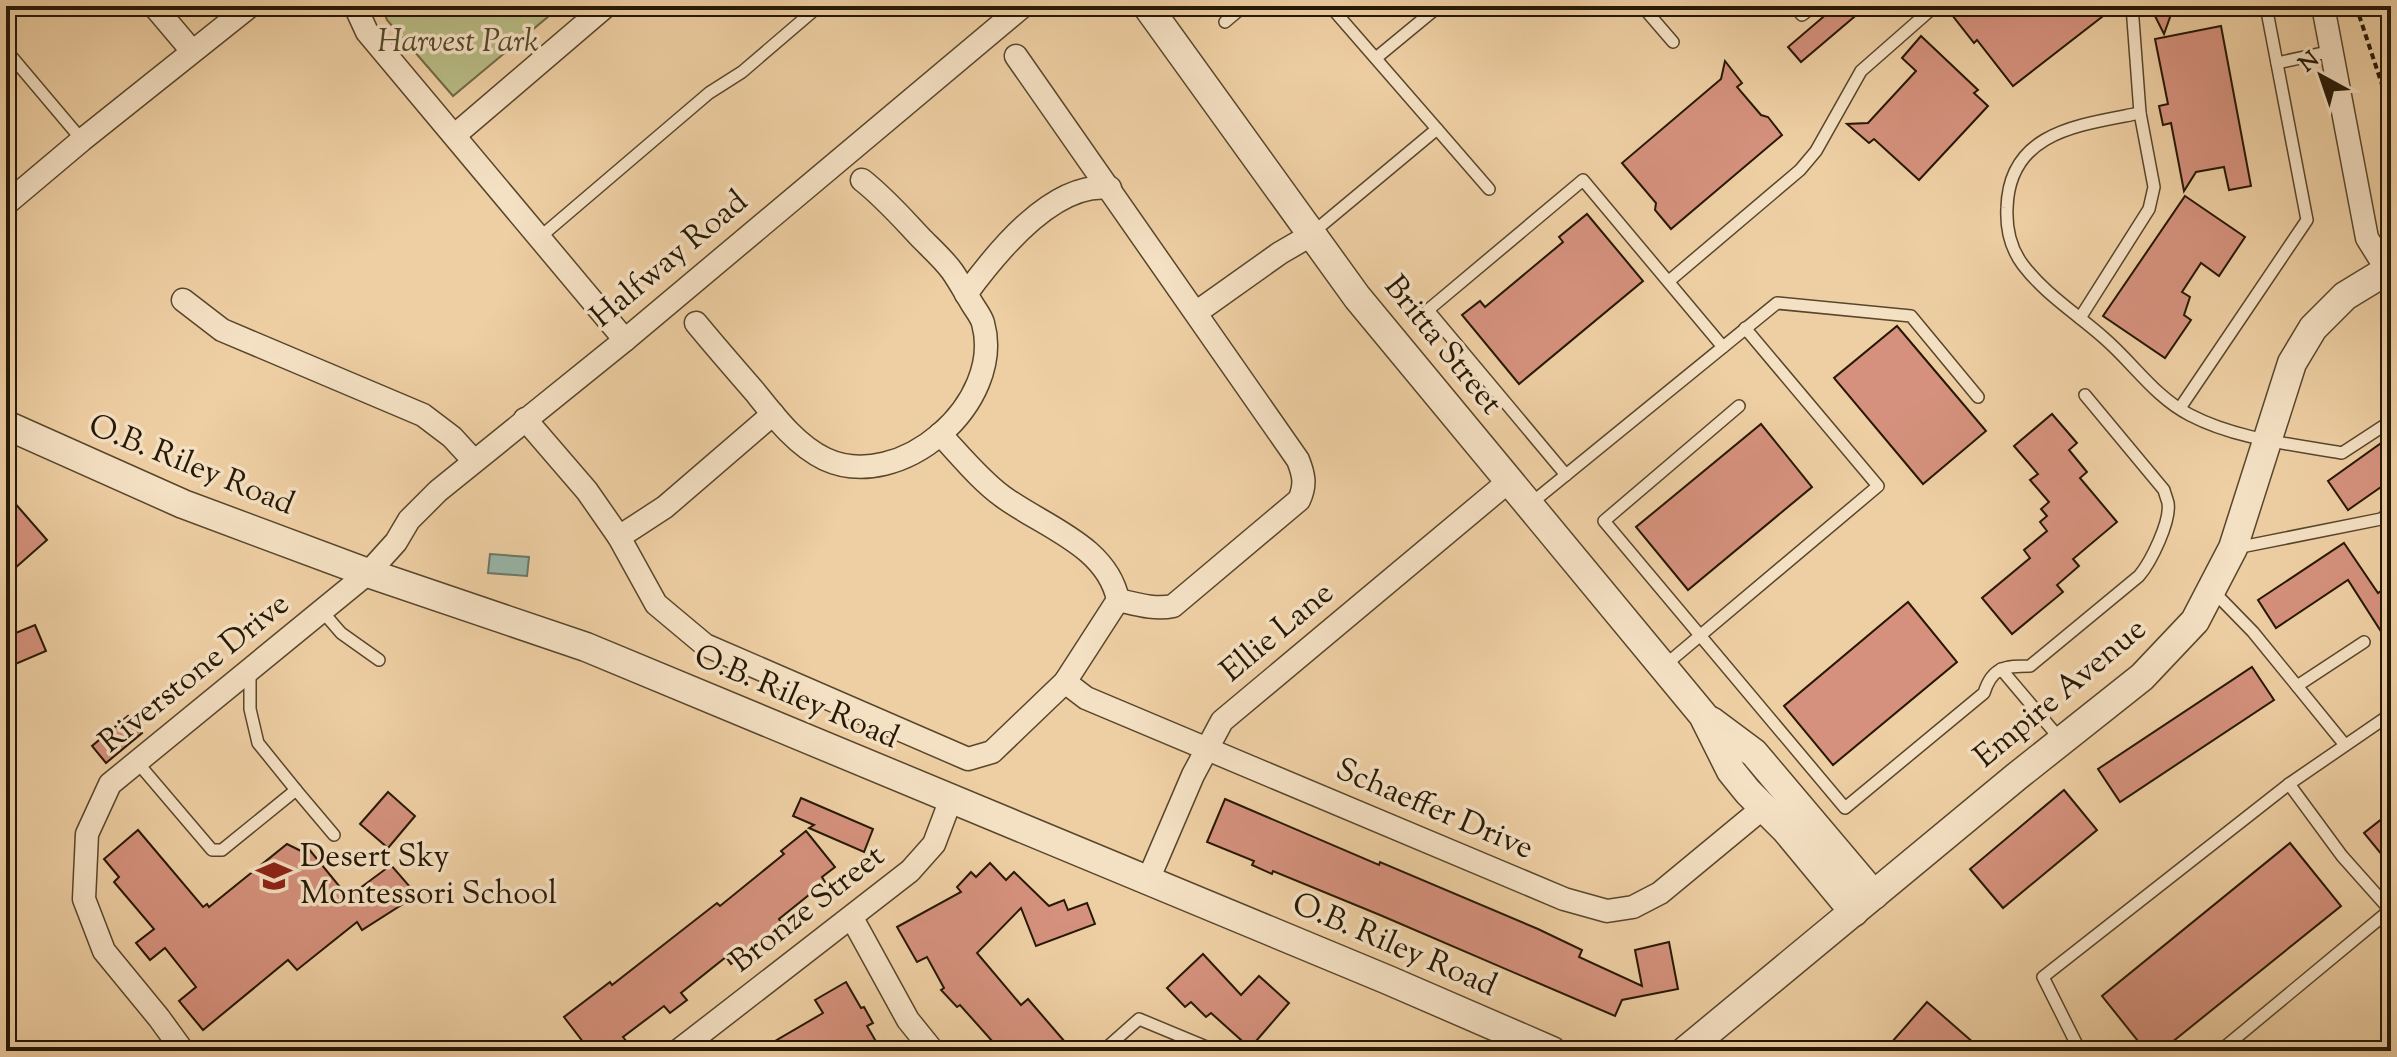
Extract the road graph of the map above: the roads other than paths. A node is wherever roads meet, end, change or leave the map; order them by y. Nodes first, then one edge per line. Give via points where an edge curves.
1 (154, 6) edge
2 (250, 6) edge
3 (355, 6) edge
4 (606, 6) edge
5 (819, 6) edge
6 (1023, 6) edge
7 (1147, 6) edge
8 (1244, 6) edge
9 (1330, 6) edge
10 (1439, 6) edge
11 (1642, 6) edge
12 (1794, 6) edge
13 (1814, 6) edge
14 (1935, 6) edge
15 (2132, 6) edge
16 (2266, 6) edge
17 (2323, 6) edge
18 (1225, 22) dead end
19 (1673, 42) dead end
20 (6, 50) edge
21 (192, 51) junction
22 (2332, 51) junction
23 (1016, 56) dead end
24 (1376, 58) junction
25 (2277, 63) junction
26 (2140, 113) junction
27 (1437, 129) junction
28 (455, 135) junction
29 (82, 140) junction
30 (862, 180) dead end
31 (1110, 188) junction
32 (1489, 189) dead end
33 (6, 204) edge
34 (1311, 235) junction
35 (539, 238) junction
36 (2389, 269) edge
37 (1669, 281) junction
38 (966, 294) junction
39 (183, 300) dead end
40 (1197, 312) junction
41 (2080, 318) junction
42 (696, 323) dead end
43 (1745, 328) junction
44 (625, 340) junction
45 (1723, 347) junction
46 (2085, 395) dead end
47 (1978, 397) dead end
48 (1739, 406) dead end
49 (2180, 408) junction
50 (773, 414) junction
51 (525, 419) junction
52 (2391, 421) edge
53 (6, 425) edge
54 (940, 434) junction
55 (2266, 441) junction
56 (474, 461) junction
57 (1566, 475) junction
58 (1509, 481) junction
59 (1529, 505) junction
60 (2391, 512) edge
61 (619, 537) junction
62 (2233, 548) junction
63 (368, 573) junction
64 (2213, 590) junction
65 (1118, 600) junction
66 (322, 611) junction
67 (1700, 636) junction
68 (2364, 642) dead end
69 (379, 660) dead end
70 (1663, 666) junction
71 (2001, 669) junction
72 (250, 670) junction
73 (1065, 682) junction
74 (2297, 686) junction
75 (2391, 714) edge
76 (1703, 715) junction
77 (2061, 741) junction
78 (2345, 745) junction
79 (1207, 749) junction
80 (137, 762) junction
81 (2289, 784) junction
82 (296, 790) junction
83 (951, 799) junction
84 (1764, 807) junction
85 (334, 835) dead end
86 (1148, 880) junction
87 (1864, 903) junction
88 (2390, 910) edge
89 (852, 918) junction
90 (183, 1051) edge
91 (678, 1051) edge
92 (933, 1051) edge
93 (1103, 1051) edge
94 (1216, 1051) edge
95 (1552, 1051) edge
96 (1685, 1051) edge
97 (2080, 1051) edge
98 (2220, 1051) edge

1 - 21 street
2 - 21 street
3 - 28 street via 367,32
4 - 28 street
5 - 35 lane
6 - 44 street, Halfway Road
7 - 34 street, Britta Street
8 - 18 lane
9 - 24 lane
10 - 24 lane
11 - 19 lane
12 - 13 lane via 1802,15
14 - 37 lane via 1861,71 1800,170
15 - 26 lane
16 - 25 lane
17 - 22 street
20 - 29 lane
21 - 29 street
22 - 25 lane
22 - 36 street via 2367,238
23 - 31 street
24 - 27 lane
25 - 49 lane via 2307,220
26 - 41 lane via 2154,187 2149,209
26 - 41 lane via 2076,125 2045,138 2015,170 2007,193 2010,241 2022,264
27 - 32 lane
27 - 34 lane
28 - 35 street
29 - 33 street
30 - 38 street via 951,269
31 - 38 street via 1093,186 1032,219
31 - 40 street
34 - 40 street
34 - 58 street, Britta Street
35 - 44 street
36 - 55 street, Empire Avenue via 2345,296 2313,328 2292,363
37 - 45 lane
37 - 57 lane via 1583,180 1428,310
38 - 54 street via 983,321 984,364 970,399
39 - 56 street via 222,330 423,415
40 - 65 street via 1298,460 1304,488 1299,500 1173,606
41 - 49 lane
42 - 50 street
43 - 45 lane
43 - 47 lane via 1777,303 1911,316
43 - 67 lane via 1878,486
44 - 51 street, Halfway Road
45 - 57 lane
46 - 71 lane via 2164,490 2168,513 2150,564 2139,576 2030,666
48 - 67 lane via 1604,521
49 - 55 lane
50 - 54 street via 803,445 855,467 916,453
50 - 61 street via 665,507
51 - 56 street, Halfway Road
51 - 61 street
52 - 55 lane via 2342,453
53 - 63 street, O.B. Riley Road via 183,504
54 - 65 street via 1001,495 1090,554 1108,572
55 - 62 street, Empire Avenue
56 - 63 street, Halfway Road via 409,520
57 - 59 lane
58 - 59 street, Britta Street
58 - 79 street, Ellie Lane via 1222,721
59 - 70 street, Britta Street
60 - 62 lane via 2381,519
61 - 73 street via 656,604 705,645 968,759 992,752
62 - 64 street, Empire Avenue
63 - 66 street, Riverstone Drive
63 - 83 street, O.B. Riley Road via 586,647
64 - 74 lane
64 - 77 street, Empire Avenue via 2195,621 2142,677
65 - 73 street
66 - 69 lane via 341,633
66 - 72 street, Riverstone Drive
67 - 70 lane
67 - 71 lane via 1845,808 1984,693 1988,679
68 - 74 lane
70 - 76 street, Britta Street
71 - 77 lane
72 - 80 street, Riverstone Drive
72 - 82 lane via 250,709 258,743
73 - 79 street, Schaeffer Drive via 1086,698
74 - 78 lane
75 - 78 lane
76 - 84 street, Britta Street via 1731,771
76 - 87 street, Britta Street via 1754,753
77 - 87 street, Empire Avenue
78 - 81 lane
79 - 84 street, Schaeffer Drive via 1564,899 1607,911 1633,907 1660,893
79 - 86 street, Ellie Lane
80 - 82 lane via 212,850 222,850
80 - 90 street, Riverstone Drive via 110,784 87,834 84,899 104,951
81 - 88 lane
81 - 97 lane via 2043,977
82 - 85 lane
83 - 86 street, O.B. Riley Road
83 - 89 street, Bronze Street via 934,844
84 - 87 street, Britta Street
86 - 95 street, O.B. Riley Road
87 - 96 street, Empire Avenue
88 - 98 lane
89 - 91 street, Bronze Street
89 - 92 street via 908,1020
93 - 94 lane via 1139,1019

